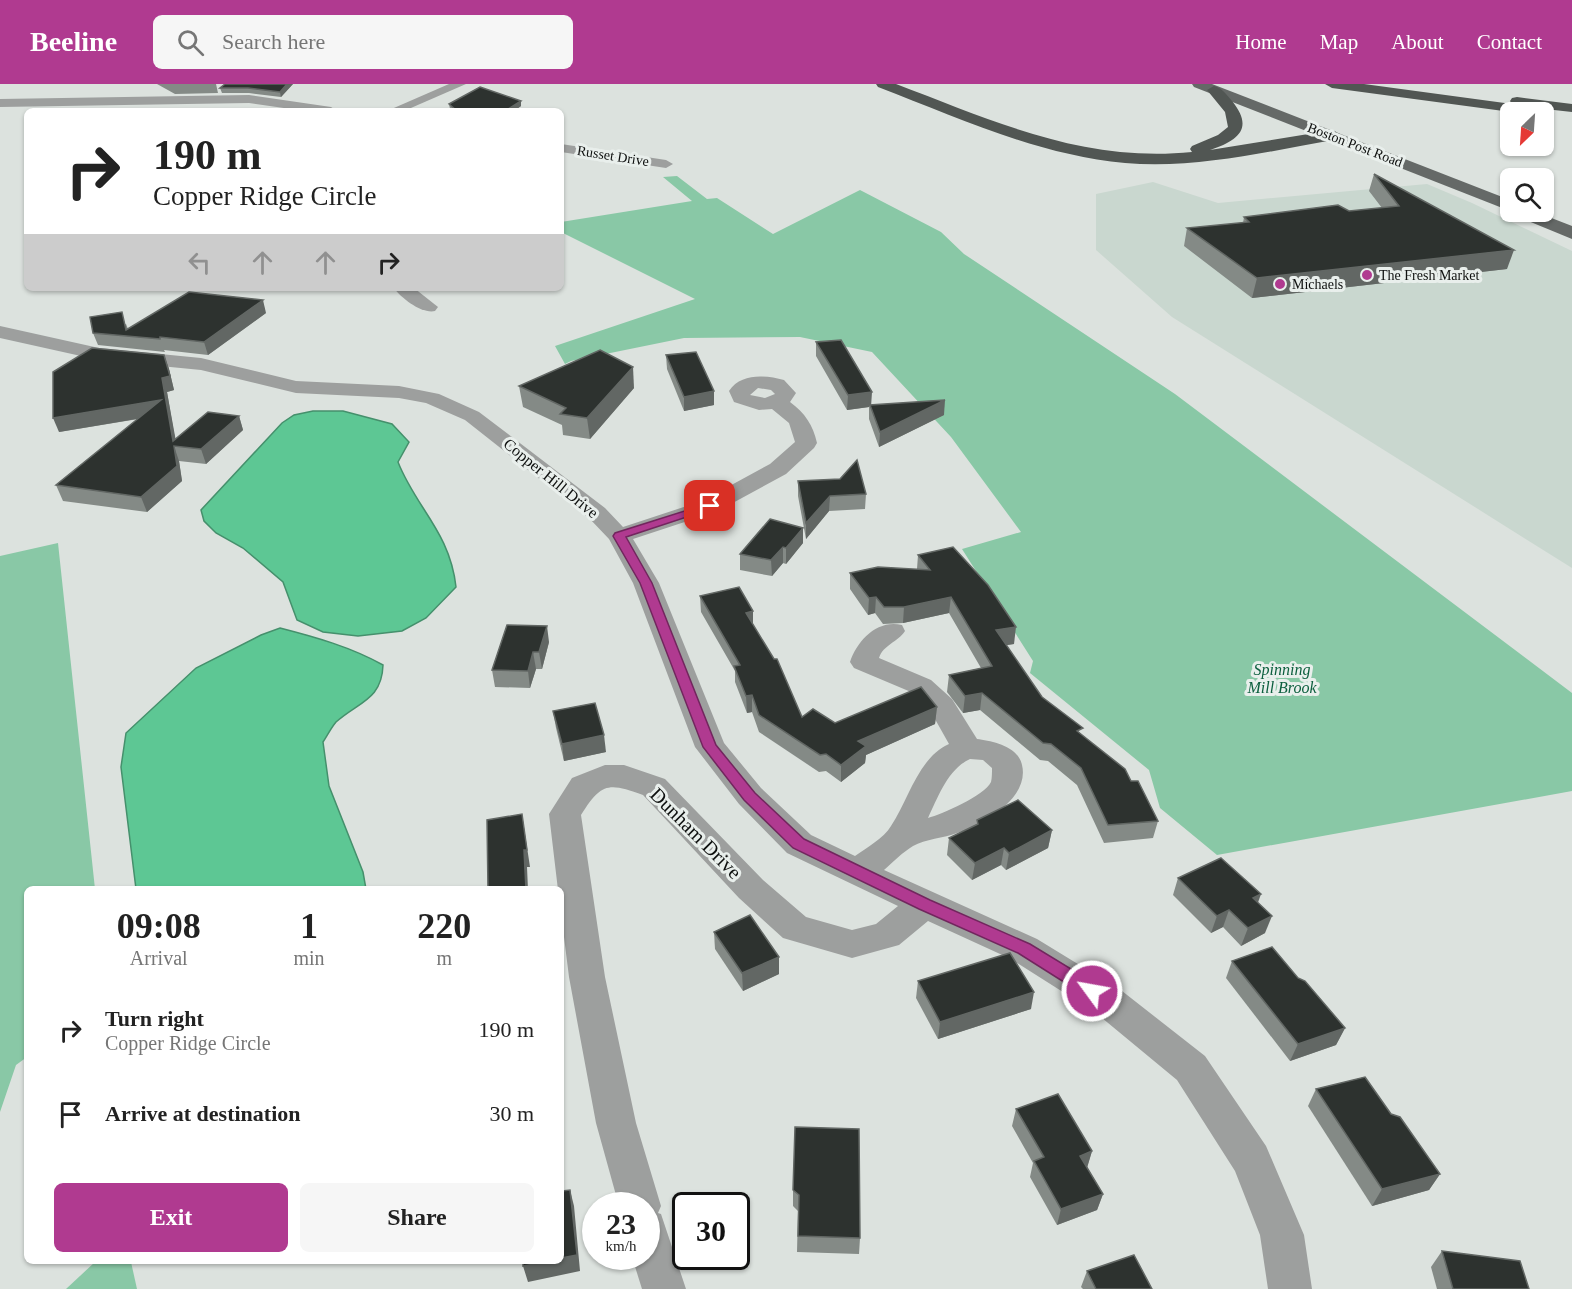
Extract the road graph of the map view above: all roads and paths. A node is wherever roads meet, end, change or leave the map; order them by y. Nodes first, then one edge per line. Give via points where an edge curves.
1 (460, 84) edge
2 (883, 84) edge
3 (898, 84) edge
4 (1332, 84) edge
5 (1392, 84) edge
6 (1207, 87) edge
7 (0, 103) edge
8 (1500, 107) edge
9 (299, 108) edge
10 (400, 108) edge
11 (1572, 108) edge
12 (1554, 115) edge
13 (1572, 117) edge
14 (1305, 125) junction
15 (1332, 135) junction
16 (564, 148) edge
17 (1197, 149) junction
18 (666, 164) dead end
19 (1500, 202) edge
20 (1546, 222) edge
21 (1572, 233) edge
22 (407, 291) edge
23 (429, 307) dead end
24 (0, 332) edge
25 (775, 402) dead end
26 (619, 536) junction
27 (892, 631) dead end
28 (967, 748) junction
29 (903, 836) junction
30 (859, 872) junction
31 (925, 904) junction
32 (636, 1192) edge
33 (658, 1270) edge
34 (663, 1289) edge
35 (1290, 1289) edge

1 - 10 street
2 - 15 highway via 1027,138 1099,156 1174,158
3 - 17 highway via 1076,147 1157,154
4 - 8 highway
5 - 11 highway
6 - 14 main road, Boston Post Road
6 - 17 highway via 1235,112 1237,123 1232,134
7 - 9 street via 249,99
12 - 13 highway
14 - 15 main road, Boston Post Road
14 - 17 highway
15 - 19 main road, Boston Post Road
16 - 18 street, Russet Drive
20 - 21 main road
22 - 23 street
24 - 26 street, Copper Hill Drive via 99,354 201,364 296,387 399,392 432,398 472,416 517,449 597,513
25 - 26 street via 804,428 806,443 778,469 710,506
26 - 30 street, Copper Hill Drive via 646,583 710,747 750,796 799,844
27 - 28 street via 869,647 864,662 921,686 942,706
28 - 29 street via 949,756 926,788
28 - 29 street via 991,751 1007,764 1007,783 995,799 949,824
29 - 30 street
30 - 31 street, Copper Hill Drive
31 - 32 street, Dunham Drive via 887,935 852,944 795,928 751,889 654,787 624,776 605,776 583,786 565,814 586,965 616,1122
31 - 35 street, Copper Hill Drive via 1024,949 1109,1002 1191,1068 1251,1160 1282,1235
33 - 34 street

